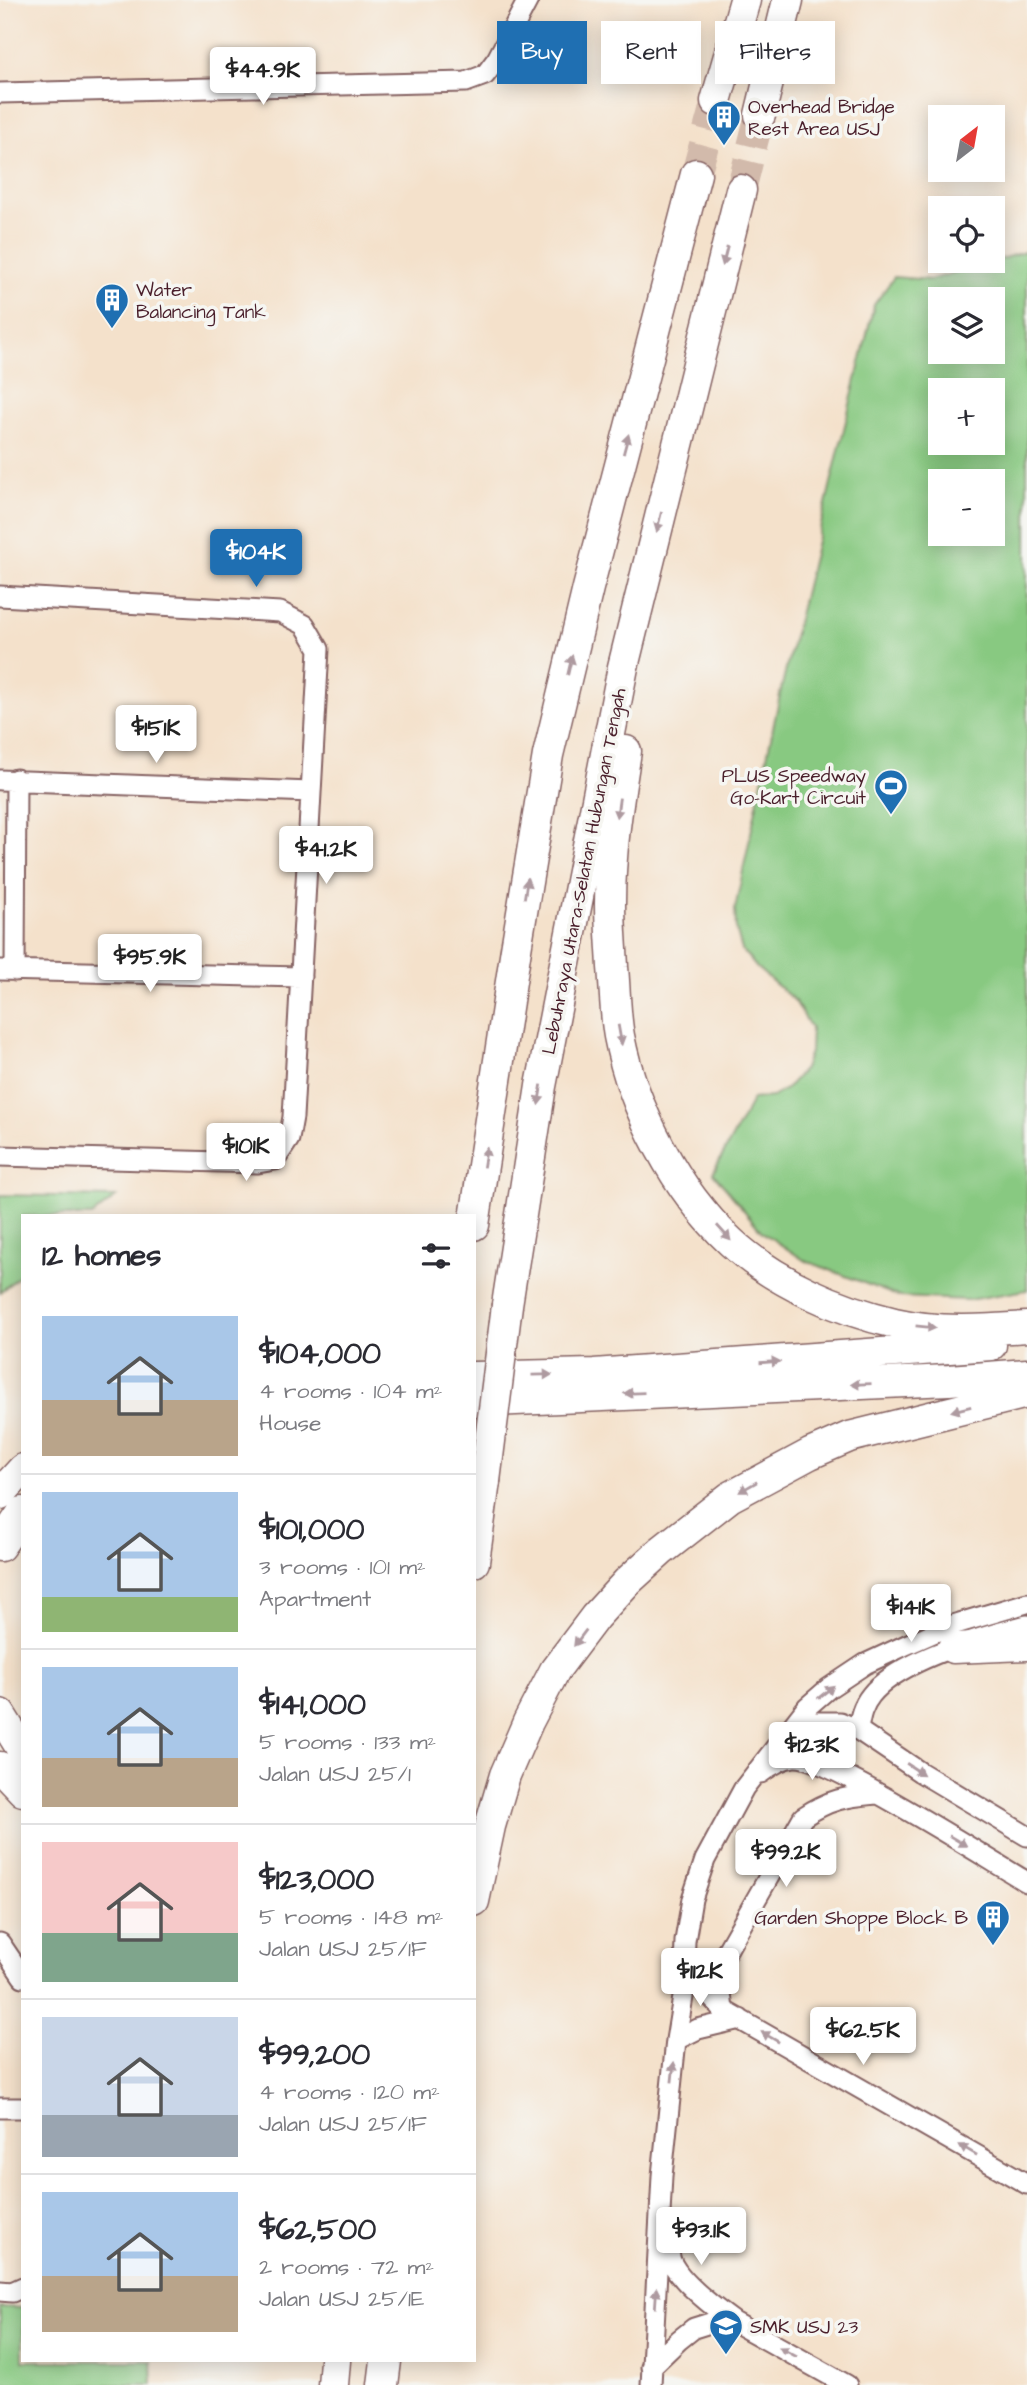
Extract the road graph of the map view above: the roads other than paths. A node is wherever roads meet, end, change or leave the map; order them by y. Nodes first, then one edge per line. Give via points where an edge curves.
1 (528, 0) edge
2 (745, 0) edge
3 (788, 0) edge
4 (0, 93) edge
5 (716, 101) tunnel mouth
6 (760, 115) tunnel mouth
7 (696, 174) tunnel mouth
8 (741, 190) tunnel mouth
9 (0, 596) edge
10 (623, 667) junction
11 (8, 780) edge
12 (311, 792) junction
13 (7, 971) edge
14 (301, 977) junction
15 (0, 1156) edge
16 (476, 1214) edge
17 (1027, 1327) edge
18 (1027, 1340) edge
19 (1027, 1374) edge
20 (476, 1377) edge
21 (1027, 1393) edge
22 (476, 1402) edge
23 (21, 1471) edge
24 (0, 1494) edge
25 (21, 1515) edge
26 (0, 1546) edge
27 (476, 1547) edge
28 (1027, 1603) edge
29 (1027, 1625) edge
30 (1027, 1645) edge
31 (953, 1648) junction
32 (0, 1714) edge
33 (858, 1730) junction
34 (785, 1735) junction
35 (21, 1748) edge
36 (0, 1767) edge
37 (744, 1788) junction
38 (21, 1789) edge
39 (877, 1794) junction
40 (1027, 1836) edge
41 (1027, 1882) edge
42 (476, 1892) edge
43 (0, 1943) edge
44 (684, 1968) junction
45 (21, 1974) edge
46 (731, 2014) junction
47 (676, 2040) junction
48 (0, 2108) edge
49 (21, 2108) edge
50 (1027, 2184) edge
51 (661, 2217) junction
52 (734, 2322) junction
53 (335, 2362) edge
54 (386, 2362) edge
55 (651, 2376) edge
56 (333, 2385) edge
57 (383, 2385) edge
58 (848, 2385) edge

1 - 4 street via 485,75 466,82
2 - 5 highway
3 - 6 highway
16 -> 7 highway via 548,755
8 -> 10 highway, Lebuhraya Utara–Selatan Hubungan Tengah
9 - 12 street via 262,610 296,618 319,649
10 -> 17 highway via 629,730 614,832 610,904 619,1035 654,1137 682,1183 732,1242 780,1278 842,1309 898,1324 973,1331
10 -> 27 highway, Lebuhraya Utara–Selatan Hubungan Tengah, bridge via 541,1086
11 - 12 street
11 - 13 street
12 - 14 street
13 - 14 street
14 - 15 street via 293,1117 289,1139 275,1160
20 -> 18 highway via 635,1372 961,1349
19 -> 22 highway
21 -> 42 highway via 829,1445 730,1497 661,1551 596,1617 550,1681 505,1775
23 - 24 highway
25 - 26 highway
34 -> 28 street via 807,1707 865,1664 949,1626
29 - 31 street
30 - 31 highway
31 - 33 street via 887,1681 861,1711
32 - 35 highway
33 - 34 street via 840,1722 812,1722
33 -> 40 street
34 - 37 street
36 - 38 highway
37 - 39 street via 771,1765 795,1757 819,1762
37 - 44 street via 705,1860 692,1899
39 -> 41 street
39 - 46 street via 823,1803 803,1817 726,1952 719,1975
43 - 45 street
44 - 46 street
44 - 47 street
46 - 47 street
50 -> 46 street
51 -> 47 street
48 - 49 street
51 - 52 street via 672,2262 705,2299
55 -> 51 street
52 - 55 street via 710,2322 694,2328
58 -> 52 street
53 - 56 highway
54 - 57 highway

